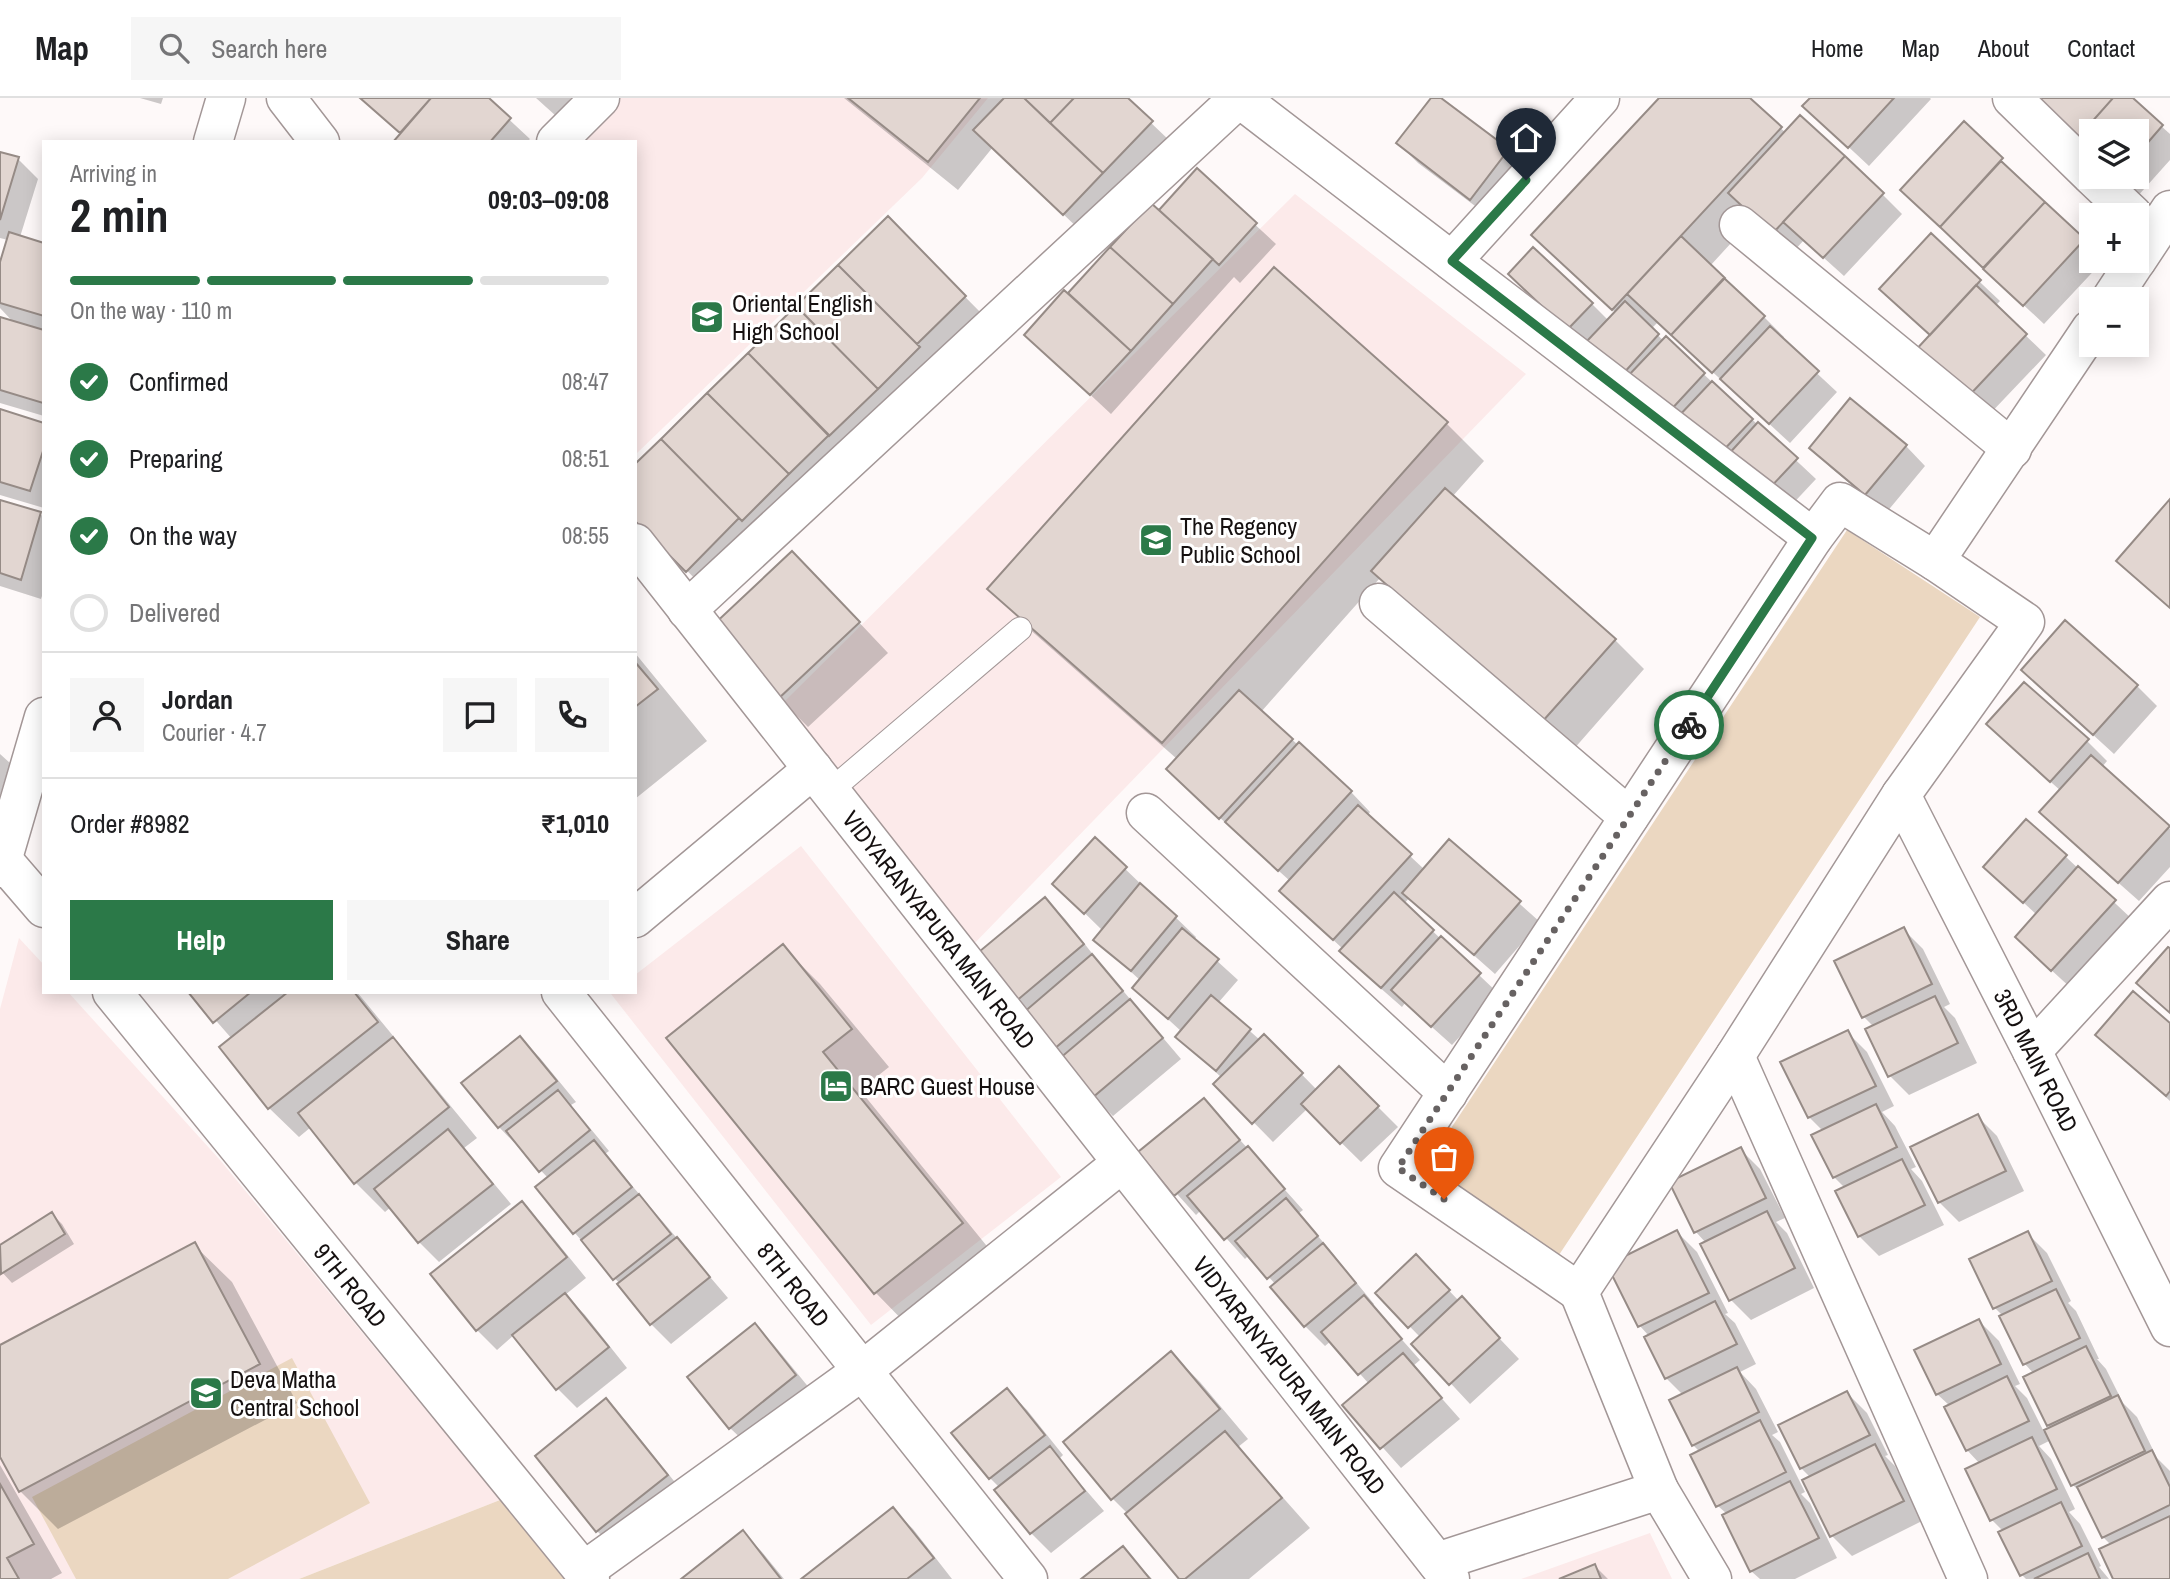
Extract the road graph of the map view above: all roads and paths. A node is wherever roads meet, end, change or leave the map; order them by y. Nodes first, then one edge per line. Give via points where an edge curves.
1 (226, 98) edge
2 (286, 98) edge
3 (600, 98) edge
4 (1600, 98) edge
5 (2012, 98) edge
6 (214, 140) edge
7 (318, 140) edge
8 (558, 140) edge
9 (2079, 163) edge
10 (2104, 189) edge
11 (2117, 203) edge
12 (1739, 225) dead end
13 (1452, 261) junction
14 (2079, 347) edge
15 (2012, 449) junction
16 (1812, 538) junction
17 (637, 546) edge
18 (1935, 561) junction
19 (1379, 603) dead end
20 (687, 610) junction
21 (1020, 629) dead end
22 (42, 724) edge
23 (822, 780) junction
24 (1901, 795) junction
25 (1146, 813) dead end
26 (1629, 817) junction
27 (1, 861) edge
28 (2170, 901) edge
29 (42, 906) edge
30 (637, 917) edge
31 (114, 994) edge
32 (563, 994) edge
33 (2032, 1051) junction
34 (1735, 1056) junction
35 (1448, 1093) junction
36 (1122, 1163) junction
37 (1579, 1292) junction
38 (2166, 1306) edge
39 (862, 1371) junction
40 (1659, 1490) junction
41 (1443, 1570) edge
42 (587, 1575) edge
43 (1028, 1579) edge
44 (1712, 1579) edge
45 (1968, 1579) edge

1 - 6 street
2 - 7 street
3 - 8 street
4 - 13 street
5 - 9 street
10 - 11 street
12 - 15 street
13 - 16 street
13 - 20 street via 1239,98
14 - 15 street
15 - 18 street
16 - 18 street via 1840,502
16 - 26 street
17 - 20 street, VIDYARANYAPURA MAIN ROAD
18 - 24 street via 2025,622
19 - 26 street
20 - 23 street, VIDYARANYAPURA MAIN ROAD
21 - 23 lane
22 - 27 street
23 - 30 street
23 - 36 street, VIDYARANYAPURA MAIN ROAD
24 - 33 street, 3RD MAIN ROAD
24 - 34 street
25 - 35 street
26 - 35 street
27 - 29 street
28 - 33 street
31 - 42 street, 9TH ROAD
32 - 39 street, 8TH ROAD
33 - 38 street, 3RD MAIN ROAD
34 - 37 street
34 - 45 street
35 - 37 street via 1398,1168
36 - 39 street
36 - 41 street, VIDYARANYAPURA MAIN ROAD
37 - 40 street
39 - 42 street
39 - 43 street, 8TH ROAD
40 - 41 street
40 - 44 street

